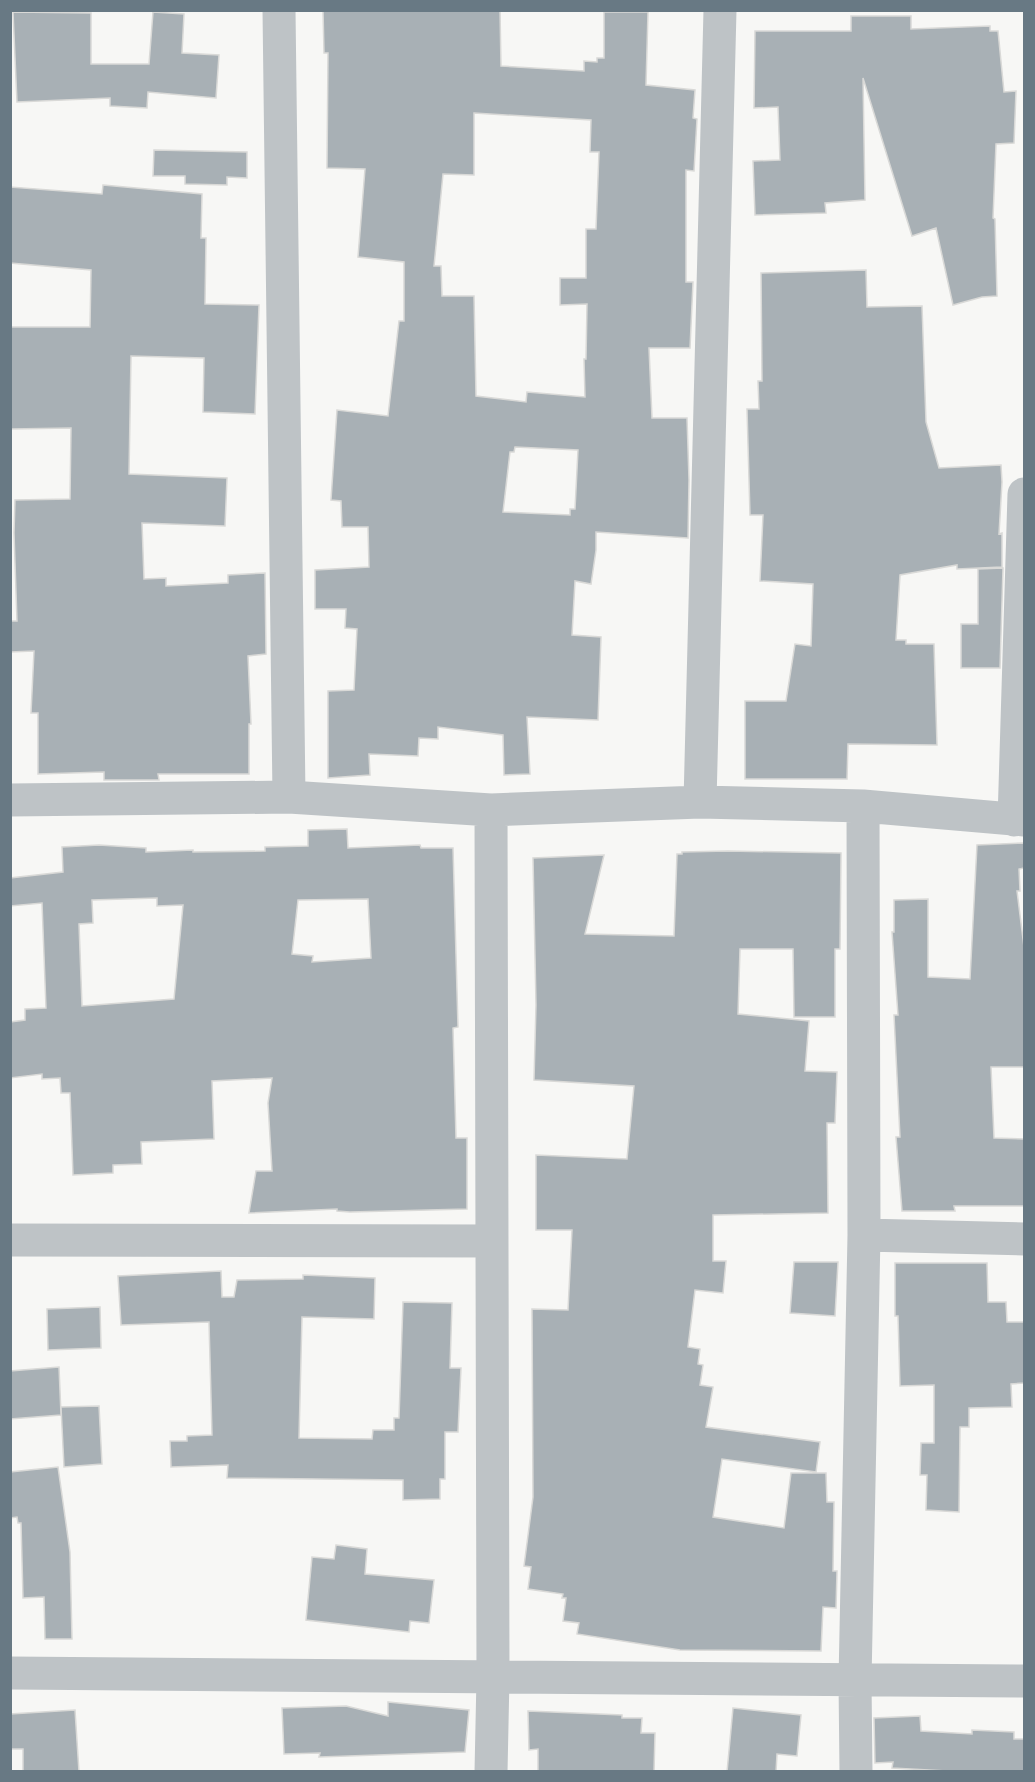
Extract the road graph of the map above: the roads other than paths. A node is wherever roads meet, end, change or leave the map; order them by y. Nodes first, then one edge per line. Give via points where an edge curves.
1 (279, 10) edge
2 (720, 10) edge
3 (1024, 494) edge
4 (289, 797) junction
5 (10, 800) edge
6 (700, 802) junction
7 (863, 806) junction
8 (491, 810) junction
9 (1019, 820) edge
10 (864, 1235) junction
11 (1024, 1239) edge
12 (10, 1240) edge
13 (491, 1241) junction
14 (10, 1673) edge
15 (493, 1677) junction
16 (855, 1681) junction
17 (1024, 1681) edge
18 (491, 1772) edge
19 (856, 1772) edge

1 - 4 street
2 - 6 street
3 - 9 street
4 - 5 street
4 - 8 street
6 - 7 street
6 - 8 street
7 - 9 street
7 - 10 street
8 - 13 street
10 - 11 street
10 - 16 street
12 - 13 street
13 - 15 street
14 - 15 street
15 - 16 street
15 - 18 street
16 - 17 street
16 - 19 street

